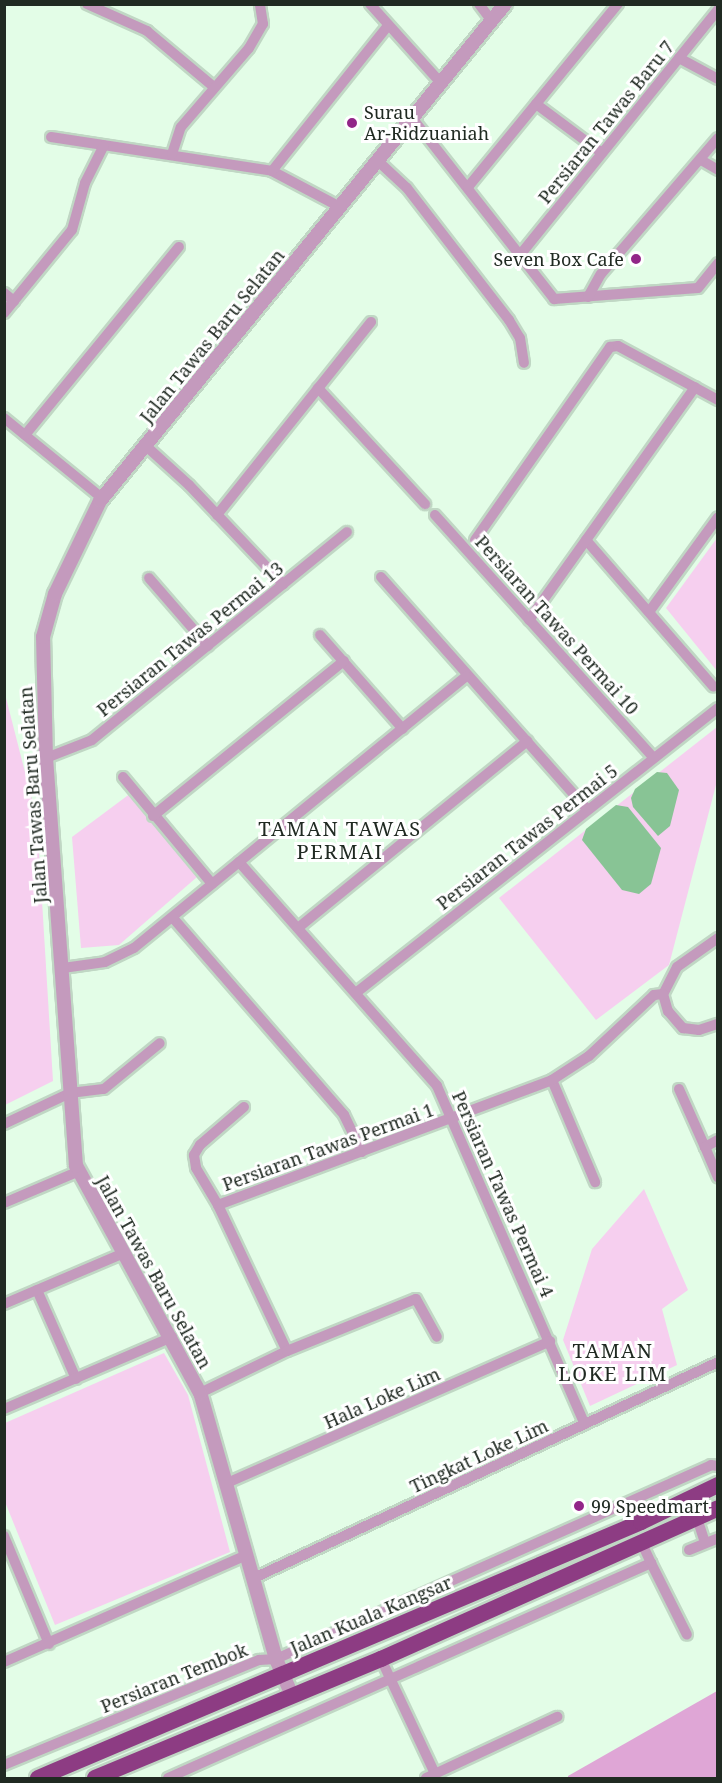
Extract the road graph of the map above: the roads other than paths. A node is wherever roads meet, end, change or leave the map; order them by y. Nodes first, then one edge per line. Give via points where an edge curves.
1 (87, 4) edge
2 (260, 4) edge
3 (370, 4) edge
4 (479, 4) edge
5 (505, 4) edge
6 (614, 6) edge
7 (717, 10) edge
8 (492, 21) junction
9 (387, 27) junction
10 (680, 58) junction
11 (717, 79) edge
12 (441, 83) junction
13 (214, 87) junction
14 (536, 104) junction
15 (413, 118) junction
16 (51, 137) dead end
17 (717, 138) edge
18 (104, 144) junction
19 (602, 153) junction
20 (172, 154) junction
21 (701, 160) junction
22 (379, 162) junction
23 (717, 170) edge
24 (272, 171) junction
25 (468, 187) junction
26 (340, 207) junction
27 (179, 247) dead end
28 (520, 255) junction
29 (717, 263) edge
30 (4, 293) edge
31 (588, 297) junction
32 (14, 301) junction
33 (4, 313) edge
34 (371, 322) dead end
35 (524, 363) dead end
36 (695, 387) junction
37 (318, 388) junction
38 (717, 400) edge
39 (4, 418) edge
40 (25, 435) junction
41 (146, 446) junction
42 (102, 498) junction
43 (425, 504) dead end
44 (217, 515) junction
45 (435, 515) dead end
46 (717, 517) edge
47 (347, 532) dead end
48 (475, 540) dead end
49 (586, 540) junction
50 (381, 577) dead end
51 (149, 578) dead end
52 (283, 584) junction
53 (649, 612) junction
54 (529, 620) junction
55 (320, 635) dead end
56 (207, 646) junction
57 (344, 661) junction
58 (466, 676) junction
59 (713, 686) dead end
60 (717, 708) edge
61 (404, 729) junction
62 (526, 741) junction
63 (46, 758) junction
64 (654, 758) junction
65 (123, 777) dead end
66 (587, 809) junction
67 (153, 816) junction
68 (239, 862) junction
69 (212, 884) junction
70 (173, 918) junction
71 (298, 928) junction
72 (717, 938) edge
73 (63, 968) junction
74 (357, 992) junction
75 (657, 996) junction
76 (717, 1024) edge
77 (160, 1043) dead end
78 (552, 1080) junction
79 (679, 1089) dead end
80 (70, 1093) junction
81 (244, 1107) dead end
82 (454, 1118) junction
83 (4, 1124) edge
84 (717, 1140) edge
85 (705, 1147) junction
86 (362, 1152) junction
87 (77, 1172) junction
88 (717, 1177) edge
89 (594, 1182) dead end
90 (4, 1203) edge
91 (218, 1205) junction
92 (124, 1253) junction
93 (37, 1290) junction
94 (4, 1304) edge
95 (172, 1337) junction
96 (436, 1337) dead end
97 (550, 1341) junction
98 (287, 1351) junction
99 (717, 1362) edge
100 (76, 1378) junction
101 (200, 1393) junction
102 (4, 1409) edge
103 (585, 1424) junction
104 (717, 1466) edge
105 (227, 1484) junction
106 (717, 1485) edge
107 (717, 1508) edge
108 (697, 1518) junction
109 (4, 1536) edge
110 (717, 1538) edge
111 (705, 1542) junction
112 (642, 1544) junction
113 (688, 1550) dead end
114 (247, 1555) junction
115 (651, 1563) junction
116 (254, 1578) junction
117 (687, 1635) dead end
118 (49, 1644) junction
119 (381, 1659) junction
120 (4, 1662) edge
121 (279, 1666) junction
122 (390, 1678) junction
123 (291, 1693) junction
124 (557, 1717) dead end
125 (4, 1765) edge
126 (47, 1776) edge
127 (430, 1776) edge
128 (94, 1779) edge
129 (168, 1779) edge

1 - 13 street via 147,31
2 - 13 street via 263,24 249,48
3 - 9 street
4 - 8 street
5 - 8 street, Jalan Tawas Baru Selatan
6 - 14 street
7 - 10 street, Persiaran Tawas Baru 7
8 - 12 street, Jalan Tawas Baru Selatan
9 - 12 street
9 - 24 street
10 - 11 street
10 - 19 street, Persiaran Tawas Baru 7
12 - 15 street, Jalan Tawas Baru Selatan
13 - 20 street via 181,127
14 - 19 street
14 - 25 street
15 - 22 street, Jalan Tawas Baru Selatan
15 - 25 street
16 - 18 street
17 - 21 street
18 - 20 street
18 - 32 street via 72,230
19 - 28 street, Persiaran Tawas Baru 7
20 - 24 street
21 - 23 street
21 - 31 street via 602,274
22 - 26 street, Jalan Tawas Baru Selatan
22 - 35 street via 407,189 508,320 520,338
24 - 26 street
25 - 28 street
26 - 41 street, Jalan Tawas Baru Selatan
27 - 40 street
28 - 31 street via 554,299
29 - 31 street via 698,288
30 - 32 street
32 - 33 street
34 - 37 street
36 - 38 street
36 - 48 street via 613,346
36 - 49 street
37 - 43 street
37 - 44 street
39 - 40 street
40 - 42 street
41 - 42 street, Jalan Tawas Baru Selatan
41 - 44 street
42 - 63 street, Jalan Tawas Baru Selatan via 83,530 46,622
44 - 52 street
45 - 54 street, Persiaran Tawas Permai 10
46 - 53 street
47 - 52 street, Persiaran Tawas Permai 13
49 - 53 street
49 - 54 street
50 - 58 street
51 - 56 street
52 - 56 street, Persiaran Tawas Permai 13
53 - 59 street
54 - 64 street, Persiaran Tawas Permai 10
55 - 57 street
56 - 63 street, Persiaran Tawas Permai 13 via 92,740
57 - 61 street
57 - 67 street
58 - 61 street
58 - 62 street
60 - 64 street, Persiaran Tawas Permai 5
61 - 68 street
62 - 66 street
62 - 71 street
63 - 73 street, Jalan Tawas Baru Selatan
64 - 66 street, Persiaran Tawas Permai 5
65 - 67 street
66 - 74 street, Persiaran Tawas Permai 5
67 - 69 street
68 - 69 street
68 - 71 street, Persiaran Tawas Permai 4
69 - 70 street
70 - 73 street via 121,956
70 - 86 street via 344,1115
71 - 74 street, Persiaran Tawas Permai 4
72 - 75 street, Persiaran Tawas Permai 1 via 677,967
73 - 80 street, Jalan Tawas Baru Selatan
74 - 82 street, Persiaran Tawas Permai 4 via 428,1073
75 - 76 street via 683,1028 693,1030
75 - 78 street, Persiaran Tawas Permai 1 via 589,1056
77 - 80 street via 104,1089
78 - 82 street, Persiaran Tawas Permai 1
78 - 89 street
79 - 85 street
80 - 83 street
80 - 87 street, Jalan Tawas Baru Selatan
81 - 91 street via 200,1145 194,1155 196,1168
82 - 86 street, Persiaran Tawas Permai 1
82 - 97 street, Persiaran Tawas Permai 4
84 - 85 street
85 - 88 street
86 - 91 street, Persiaran Tawas Permai 1
87 - 90 street
87 - 92 street, Jalan Tawas Baru Selatan
91 - 98 street
92 - 93 street
92 - 95 street, Jalan Tawas Baru Selatan
93 - 94 street
93 - 100 street
95 - 100 street
95 - 101 street, Jalan Tawas Baru Selatan
96 - 98 street via 421,1301 409,1300
97 - 103 street, Persiaran Tawas Permai 4
97 - 105 street, Hala Loke Lim
98 - 101 street
99 - 103 street, Tingkat Loke Lim
100 - 102 street
101 - 105 street, Jalan Tawas Baru Selatan
103 - 116 street, Tingkat Loke Lim
104 - 121 street, Persiaran Tembok via 711,1465
105 - 114 street, Jalan Tawas Baru Selatan
106 - 121 highway, Jalan Kuala Kangsar via 641,1522
107 - 108 highway
108 - 111 street
108 - 112 highway
109 - 118 street
110 - 111 street
111 - 113 street
112 - 115 street
112 - 119 highway
114 - 116 street, Jalan Tawas Baru Selatan
114 - 118 street
115 - 117 street
115 - 122 street
116 - 121 street, Jalan Tawas Baru Selatan
118 - 120 street
119 - 122 street
119 - 123 highway
121 - 123 street, Jalan Tawas Baru Selatan
121 - 125 street, Persiaran Tembok via 259,1660
121 - 126 highway, Jalan Kuala Kangsar
122 - 127 street
122 - 129 street
123 - 128 highway
124 - 127 street

